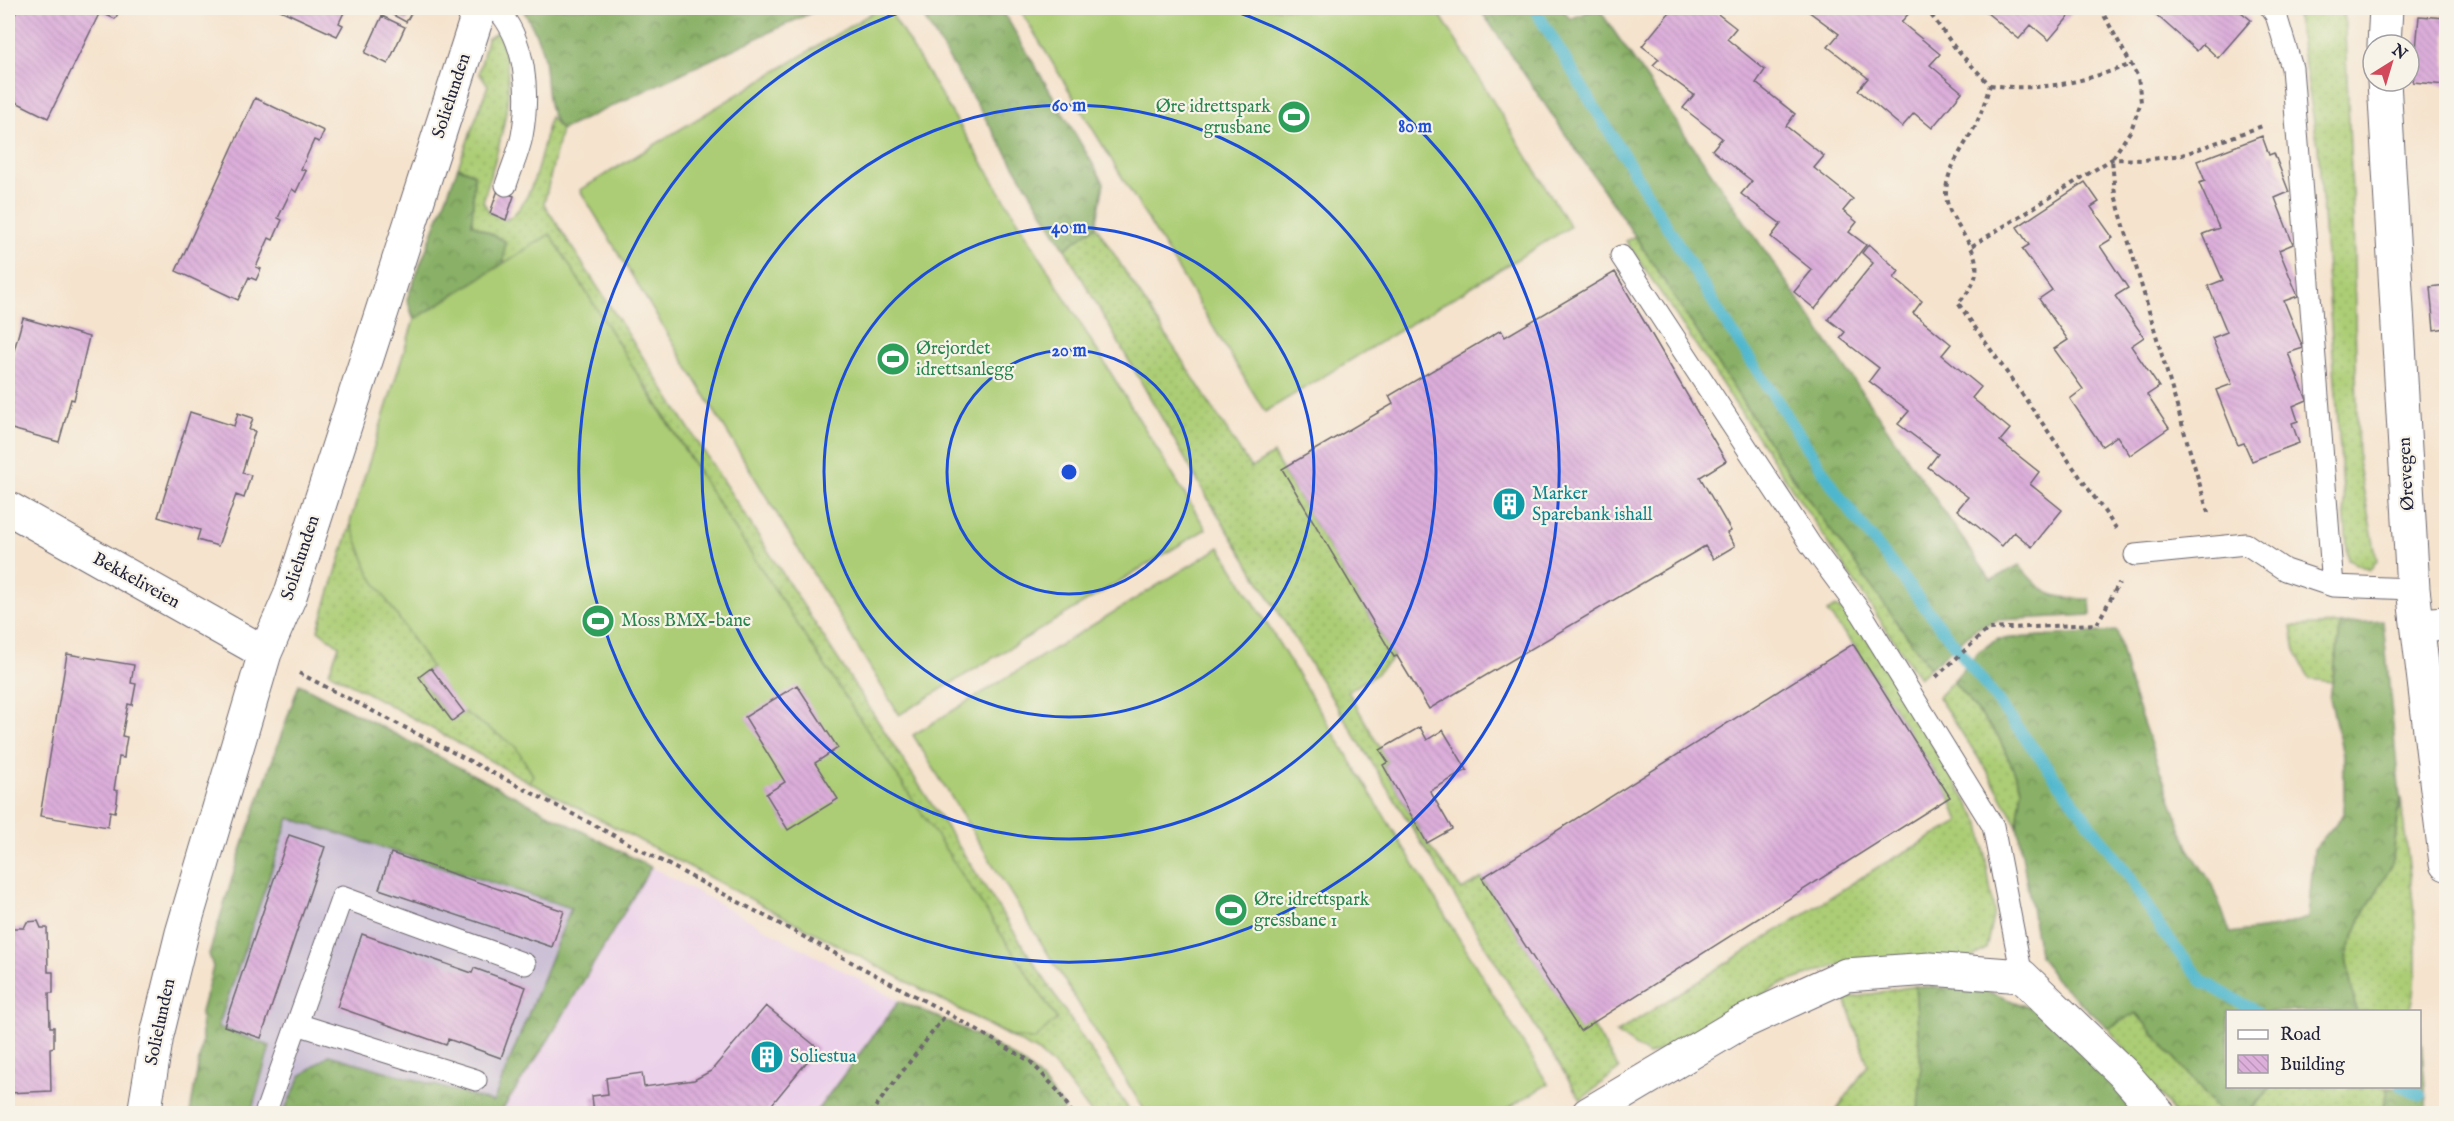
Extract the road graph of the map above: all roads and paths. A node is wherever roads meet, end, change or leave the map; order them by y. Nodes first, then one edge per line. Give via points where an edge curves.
1 (480, 8) edge
2 (496, 8) edge
3 (1926, 8) edge
4 (2100, 8) edge
5 (2271, 8) edge
6 (2386, 8) edge
7 (2385, 33) edge
8 (2132, 64) junction
9 (1990, 85) junction
10 (2385, 93) edge
11 (2296, 114) junction
12 (2112, 159) junction
13 (506, 185) dead end
14 (1972, 246) junction
15 (1621, 256) dead end
16 (8, 508) edge
17 (2218, 546) junction
18 (2135, 555) junction
19 (2333, 586) junction
20 (2413, 589) junction
21 (2433, 624) edge
22 (265, 653) junction
23 (1946, 667) dead end
24 (2446, 864) edge
25 (525, 964) dead end
26 (2022, 976) junction
27 (947, 1013) junction
28 (297, 1024) junction
29 (476, 1080) dead end
30 (144, 1113) edge
31 (265, 1113) edge
32 (870, 1113) edge
33 (1073, 1113) edge
34 (1588, 1113) edge
35 (2159, 1113) edge

1 - 22 street, Solielunden via 290,596
2 - 13 lane via 510,23 521,53 526,92 522,136
3 - 9 path via 1956,49
4 - 8 path
5 - 11 lane via 2292,68
6 - 7 street
8 - 9 path via 2084,81 2048,87
8 - 12 path via 2138,77 2140,102 2132,130
9 - 14 path via 1978,120 1952,166 1946,192
10 - 20 street, Ørevegen
11 - 12 path via 2182,155
11 - 19 lane
12 - 14 path
12 - 17 path via 2115,195
14 - 18 path via 1976,273 1972,289 1958,303
15 - 26 lane via 1804,548 1862,614 1993,826
16 - 22 street, Bekkeliveien
17 - 18 lane
17 - 19 lane via 2246,544 2285,570
18 - 23 path via 2097,624 1988,629
19 - 20 lane
20 - 21 street, Ørevegen
21 - 24 street, Ørevegen
22 - 27 path
22 - 30 street, Solielunden via 171,973
25 - 28 lane via 342,897
26 - 34 street via 1930,969 1846,975 1738,1024
26 - 35 street
27 - 32 path
27 - 33 path via 1030,1061
28 - 29 lane
28 - 31 lane

